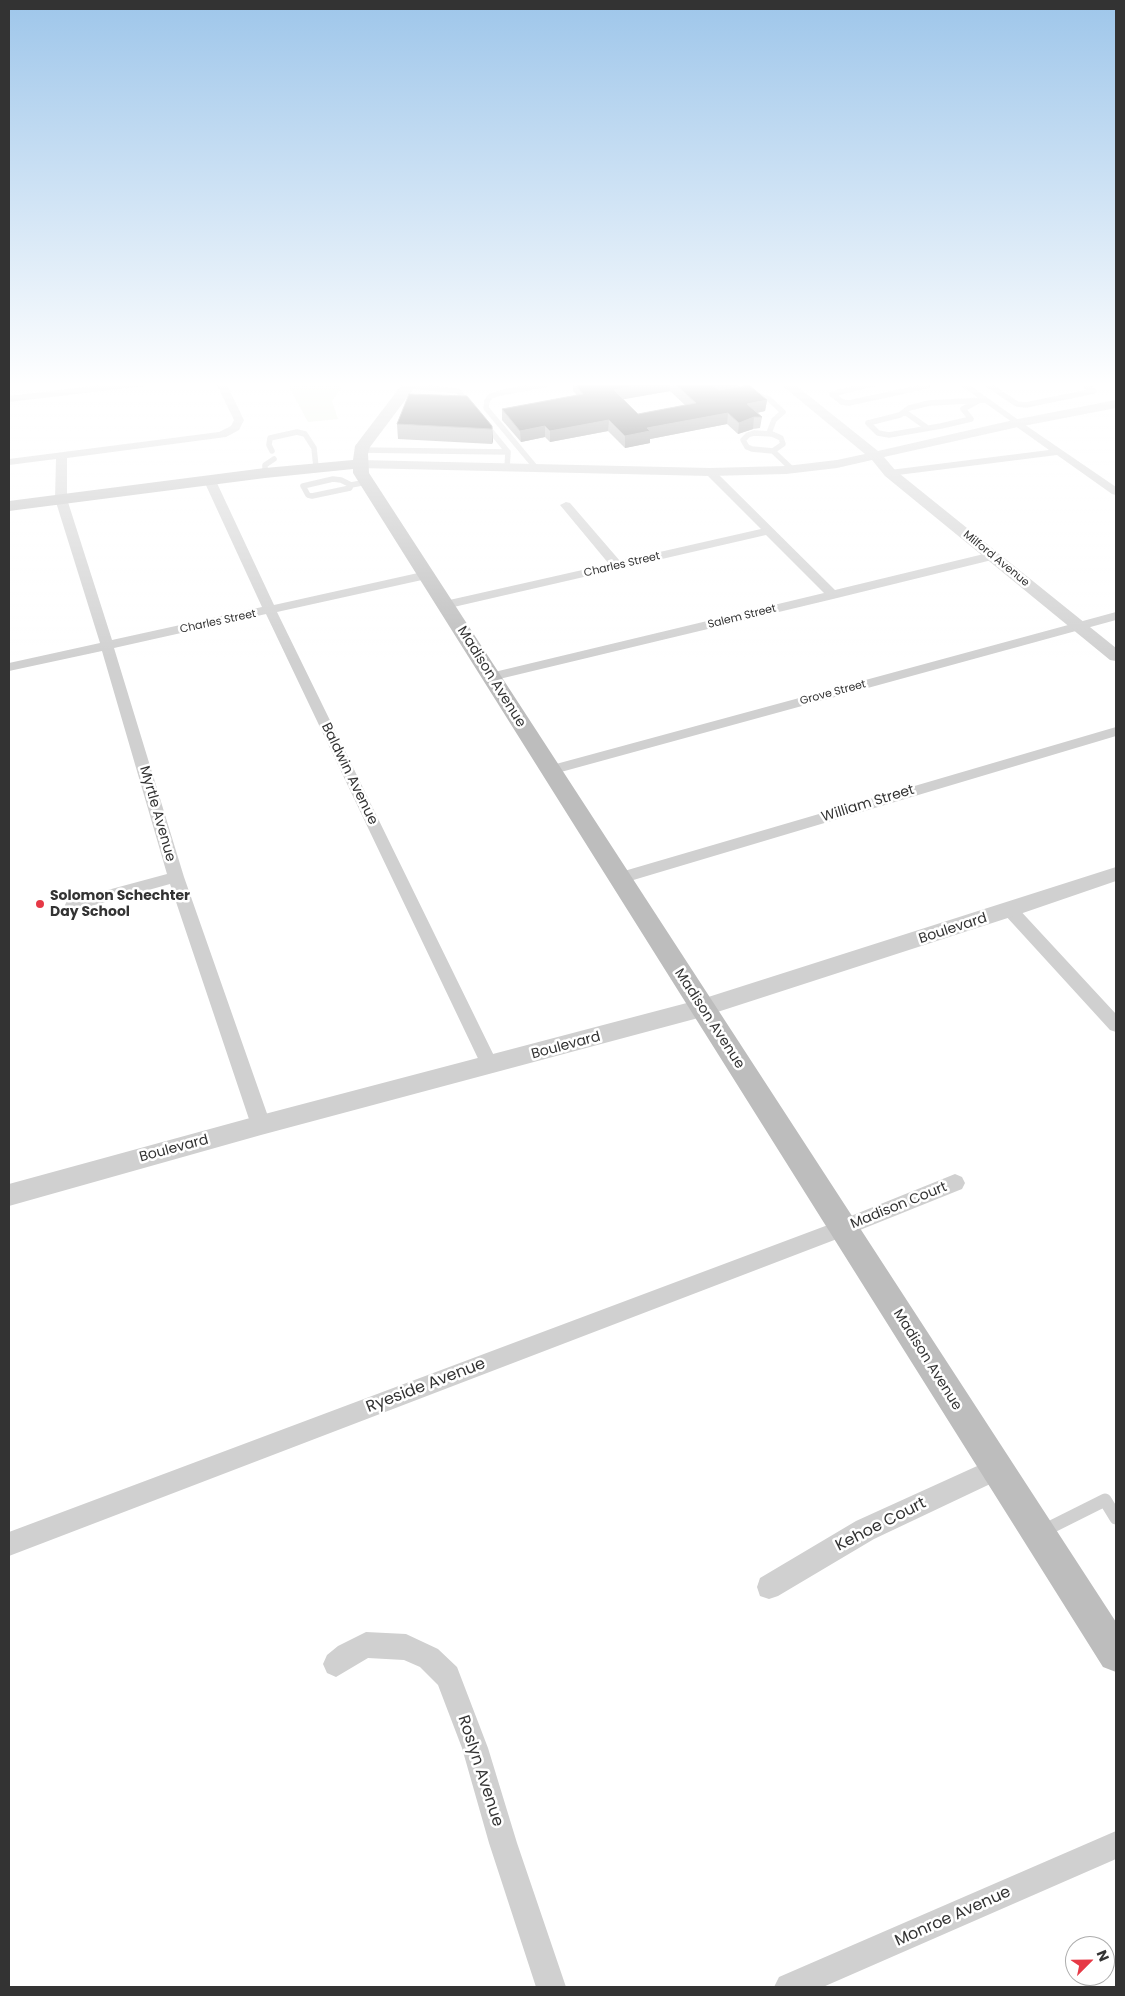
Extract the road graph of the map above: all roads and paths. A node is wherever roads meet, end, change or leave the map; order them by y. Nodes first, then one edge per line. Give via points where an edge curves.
1 (62, 476) edge
2 (243, 476) edge
3 (359, 476) edge
4 (714, 476) edge
5 (894, 476) edge
6 (1092, 476) edge
7 (1112, 476) edge
8 (1098, 480) junction
9 (210, 481) junction
10 (359, 484) junction
11 (1116, 492) edge
12 (61, 499) junction
13 (566, 505) dead end
14 (9, 506) edge
15 (769, 531) junction
16 (992, 556) junction
17 (618, 567) junction
18 (427, 575) junction
19 (833, 595) junction
20 (445, 605) junction
21 (270, 610) junction
22 (1116, 616) edge
23 (1079, 626) junction
24 (107, 646) junction
25 (1116, 656) edge
26 (9, 667) edge
27 (491, 677) junction
28 (1116, 731) edge
29 (550, 770) junction
30 (1116, 874) edge
31 (176, 877) junction
32 (620, 878) junction
33 (73, 905) dead end
34 (1010, 910) junction
35 (702, 1008) junction
36 (1116, 1025) edge
37 (490, 1066) junction
38 (261, 1125) junction
39 (955, 1184) dead end
40 (9, 1195) edge
41 (843, 1228) junction
42 (997, 1469) junction
43 (1116, 1518) edge
44 (1039, 1533) junction
45 (9, 1544) edge
46 (769, 1587) dead end
47 (1116, 1654) edge
48 (336, 1664) dead end
49 (1116, 1845) edge
50 (551, 1987) edge
51 (789, 1987) edge

1 - 12 street, Myrtle Avenue
2 - 9 main road
3 - 10 main road, Madison Avenue
4 - 15 street
5 - 16 street, Milford Avenue
6 - 8 street
7 - 8 street
8 - 11 street
9 - 12 main road
9 - 21 street, Baldwin Avenue
10 - 10 lane via 312,496 303,486 333,479
10 - 18 main road, Madison Avenue
12 - 14 main road
12 - 24 street, Myrtle Avenue
13 - 17 street
15 - 17 street, Charles Street
15 - 19 street
16 - 19 street, Salem Street
16 - 23 street, Milford Avenue
17 - 20 street, Charles Street
18 - 20 main road, Madison Avenue
18 - 21 street, Charles Street
19 - 27 street, Salem Street
20 - 27 main road, Madison Avenue
21 - 24 street, Charles Street
21 - 37 street, Baldwin Avenue
22 - 23 street, Grove Street
23 - 25 street, Milford Avenue
23 - 29 street, Grove Street
24 - 26 street, Charles Street
24 - 31 street, Myrtle Avenue
27 - 29 main road, Madison Avenue
28 - 32 street, William Street
29 - 32 main road, Madison Avenue
30 - 34 street, Boulevard
31 - 33 street
31 - 38 street, Myrtle Avenue
32 - 35 main road, Madison Avenue
34 - 35 street, Boulevard
34 - 36 street
35 - 37 street, Boulevard
35 - 41 main road, Madison Avenue
37 - 38 street, Boulevard
38 - 40 street, Boulevard
39 - 41 street, Madison Court
41 - 42 main road, Madison Avenue
41 - 45 street, Ryeside Avenue
42 - 44 main road, Madison Avenue
42 - 46 street, Kehoe Court via 865,1530
43 - 44 lane via 1104,1500
44 - 47 main road, Madison Avenue
48 - 50 street, Roslyn Avenue via 366,1645 406,1647 429,1658 448,1676 475,1748
49 - 51 street, Monroe Avenue

